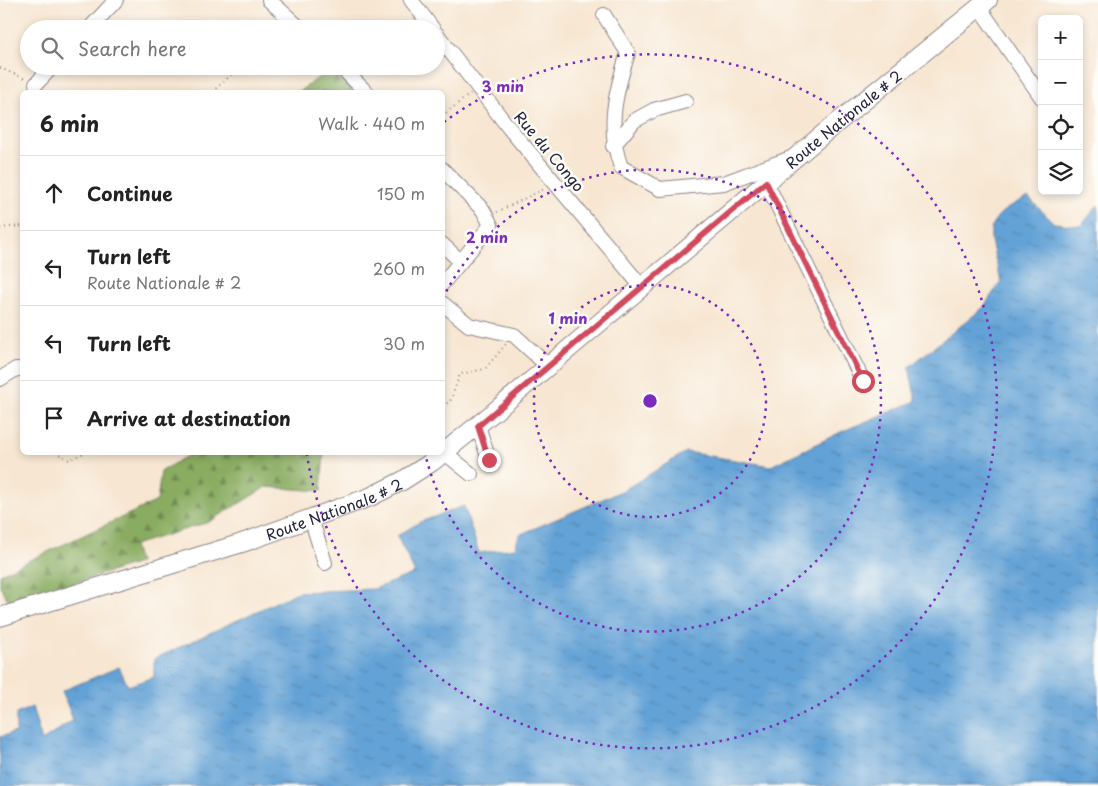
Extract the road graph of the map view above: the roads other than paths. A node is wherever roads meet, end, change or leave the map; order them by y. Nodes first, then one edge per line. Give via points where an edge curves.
1 (116, 0) edge
2 (411, 0) edge
3 (278, 3) edge
4 (983, 3) edge
5 (604, 15) dead end
6 (97, 20) edge
7 (293, 20) edge
8 (426, 20) edge
9 (445, 45) edge
10 (44, 75) edge
11 (349, 75) edge
12 (36, 84) road end
13 (364, 90) edge
14 (1038, 92) edge
15 (686, 101) dead end
16 (613, 146) junction
17 (799, 155) junction
18 (445, 172) edge
19 (766, 182) junction
20 (445, 247) edge
21 (460, 261) junction
22 (445, 280) edge
23 (642, 287) junction
24 (445, 305) edge
25 (548, 366) junction
26 (20, 369) edge
27 (0, 379) edge
28 (863, 381) dead end
29 (478, 426) junction
30 (445, 451) edge
31 (445, 453) edge
32 (440, 455) edge
33 (489, 460) dead end
34 (471, 474) dead end
35 (311, 518) junction
36 (325, 563) dead end
37 (0, 617) edge

1 - 6 street
2 - 8 street
3 - 7 street
4 - 14 street
4 - 17 main road, Route Nationale # 2
5 - 16 street via 628,52 615,94
9 - 23 street, Rue du Congo
10 - 12 street
11 - 13 street
15 - 16 street via 654,110 634,121
16 - 17 street via 621,167 660,189 724,183
17 - 19 main road, Route Nationale # 2
18 - 21 street via 483,210 491,225
19 - 23 main road, Route Nationale # 2
19 - 28 street
20 - 21 street
21 - 22 street
23 - 25 main road, Route Nationale # 2
24 - 25 street via 469,325 514,335
25 - 29 main road, Route Nationale # 2
26 - 27 street
29 - 30 main road, Route Nationale # 2
29 - 33 street
31 - 34 street
32 - 35 main road, Route Nationale # 2 via 402,482
35 - 36 street
35 - 37 main road, Route Nationale # 2 via 242,543

